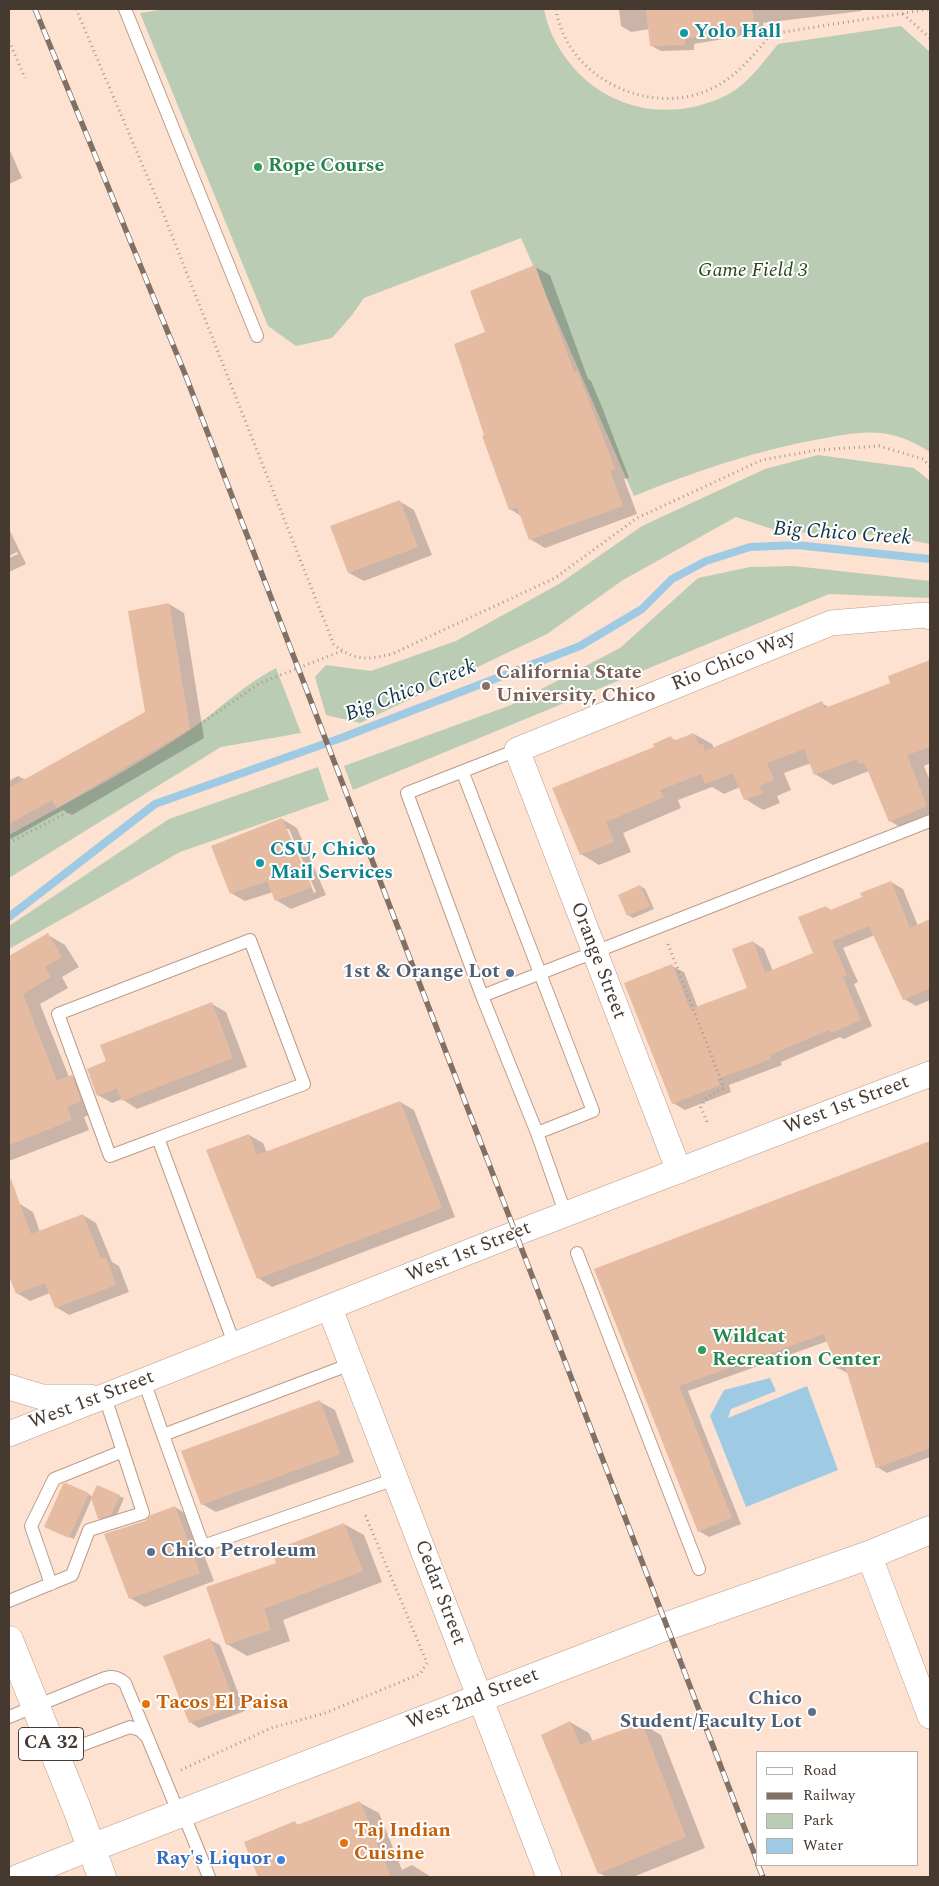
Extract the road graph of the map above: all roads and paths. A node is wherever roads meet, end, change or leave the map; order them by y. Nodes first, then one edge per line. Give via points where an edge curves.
1 (76, 9) edge
2 (127, 9) edge
3 (556, 9) edge
4 (902, 9) edge
5 (930, 9) edge
6 (903, 14) junction
7 (930, 38) edge
8 (9, 41) edge
9 (25, 78) dead end
10 (257, 336) dead end
11 (930, 466) edge
12 (930, 616) edge
13 (343, 651) junction
14 (517, 750) junction
15 (463, 772) junction
16 (930, 821) edge
17 (9, 843) edge
18 (661, 925) junction
19 (593, 951) junction
20 (540, 972) junction
21 (482, 996) junction
22 (930, 1074) edge
23 (707, 1122) dead end
24 (537, 1133) junction
25 (158, 1138) junction
26 (679, 1171) junction
27 (566, 1215) junction
28 (577, 1253) dead end
29 (330, 1309) junction
30 (235, 1346) junction
31 (351, 1364) junction
32 (144, 1381) junction
33 (9, 1387) edge
34 (105, 1397) junction
35 (9, 1434) edge
36 (163, 1435) junction
37 (123, 1451) junction
38 (395, 1478) junction
39 (364, 1512) dead end
40 (930, 1530) edge
41 (869, 1556) junction
42 (699, 1569) dead end
43 (51, 1584) junction
44 (9, 1600) edge
45 (9, 1640) edge
46 (478, 1698) junction
47 (36, 1707) junction
48 (930, 1716) edge
49 (9, 1717) edge
50 (146, 1736) junction
51 (55, 1755) junction
52 (163, 1780) junction
53 (181, 1813) junction
54 (91, 1848) junction
55 (18, 1877) edge
56 (102, 1877) edge
57 (209, 1877) edge
58 (549, 1877) edge

1 - 13 path via 163,213 334,645
2 - 10 lane
3 - 6 path via 567,40 579,60 606,82 632,94 658,98 688,96 712,89 745,65 771,34
4 - 6 path
5 - 6 path
6 - 7 path
8 - 9 path
11 - 13 path via 923,459 879,446 817,450 762,460 637,518 556,578 392,654 370,659 350,656
12 - 14 street, Rio Chico Way via 831,622
13 - 17 path via 260,683 87,802
14 - 15 lane
14 - 19 street, Orange Street
15 - 20 lane
15 - 21 lane via 407,793
16 - 18 lane
18 - 19 lane
18 - 23 path via 724,1088 709,1094 703,1102 701,1107
19 - 20 lane
19 - 26 street, Orange Street
20 - 21 lane
20 - 24 lane via 593,1111
21 - 24 lane
22 - 26 street, West 1st Street
24 - 27 lane
25 - 25 lane via 304,1084 250,940 58,1014 110,1156
25 - 30 lane
26 - 27 street, West 1st Street
27 - 29 street, West 1st Street
28 - 42 lane
29 - 30 street, West 1st Street
29 - 31 street, Cedar Street
30 - 32 street, West 1st Street
31 - 36 lane
31 - 38 street, Cedar Street
32 - 34 street, West 1st Street
32 - 36 lane
33 - 34 street via 42,1397
34 - 35 street, West 1st Street
34 - 37 lane
36 - 38 lane via 203,1546
37 - 43 lane via 54,1479 31,1526
37 - 43 lane via 143,1513 89,1530 72,1575
38 - 46 street, Cedar Street
39 - 52 path via 427,1663 420,1674 325,1713 271,1728
40 - 41 street, West 2nd Street
41 - 46 street, West 2nd Street via 667,1626
41 - 48 street
43 - 44 lane
45 - 47 street, CA 32
46 - 53 street, West 2nd Street
46 - 58 street, Cedar Street
47 - 49 lane
47 - 50 lane via 104,1678 116,1677 125,1683
47 - 51 street, CA 32
50 - 51 lane via 130,1727
50 - 52 lane
51 - 54 street, CA 32
52 - 53 lane
53 - 54 street, West 2nd Street
53 - 57 lane
54 - 55 street, West 2nd Street
54 - 56 street, CA 32

